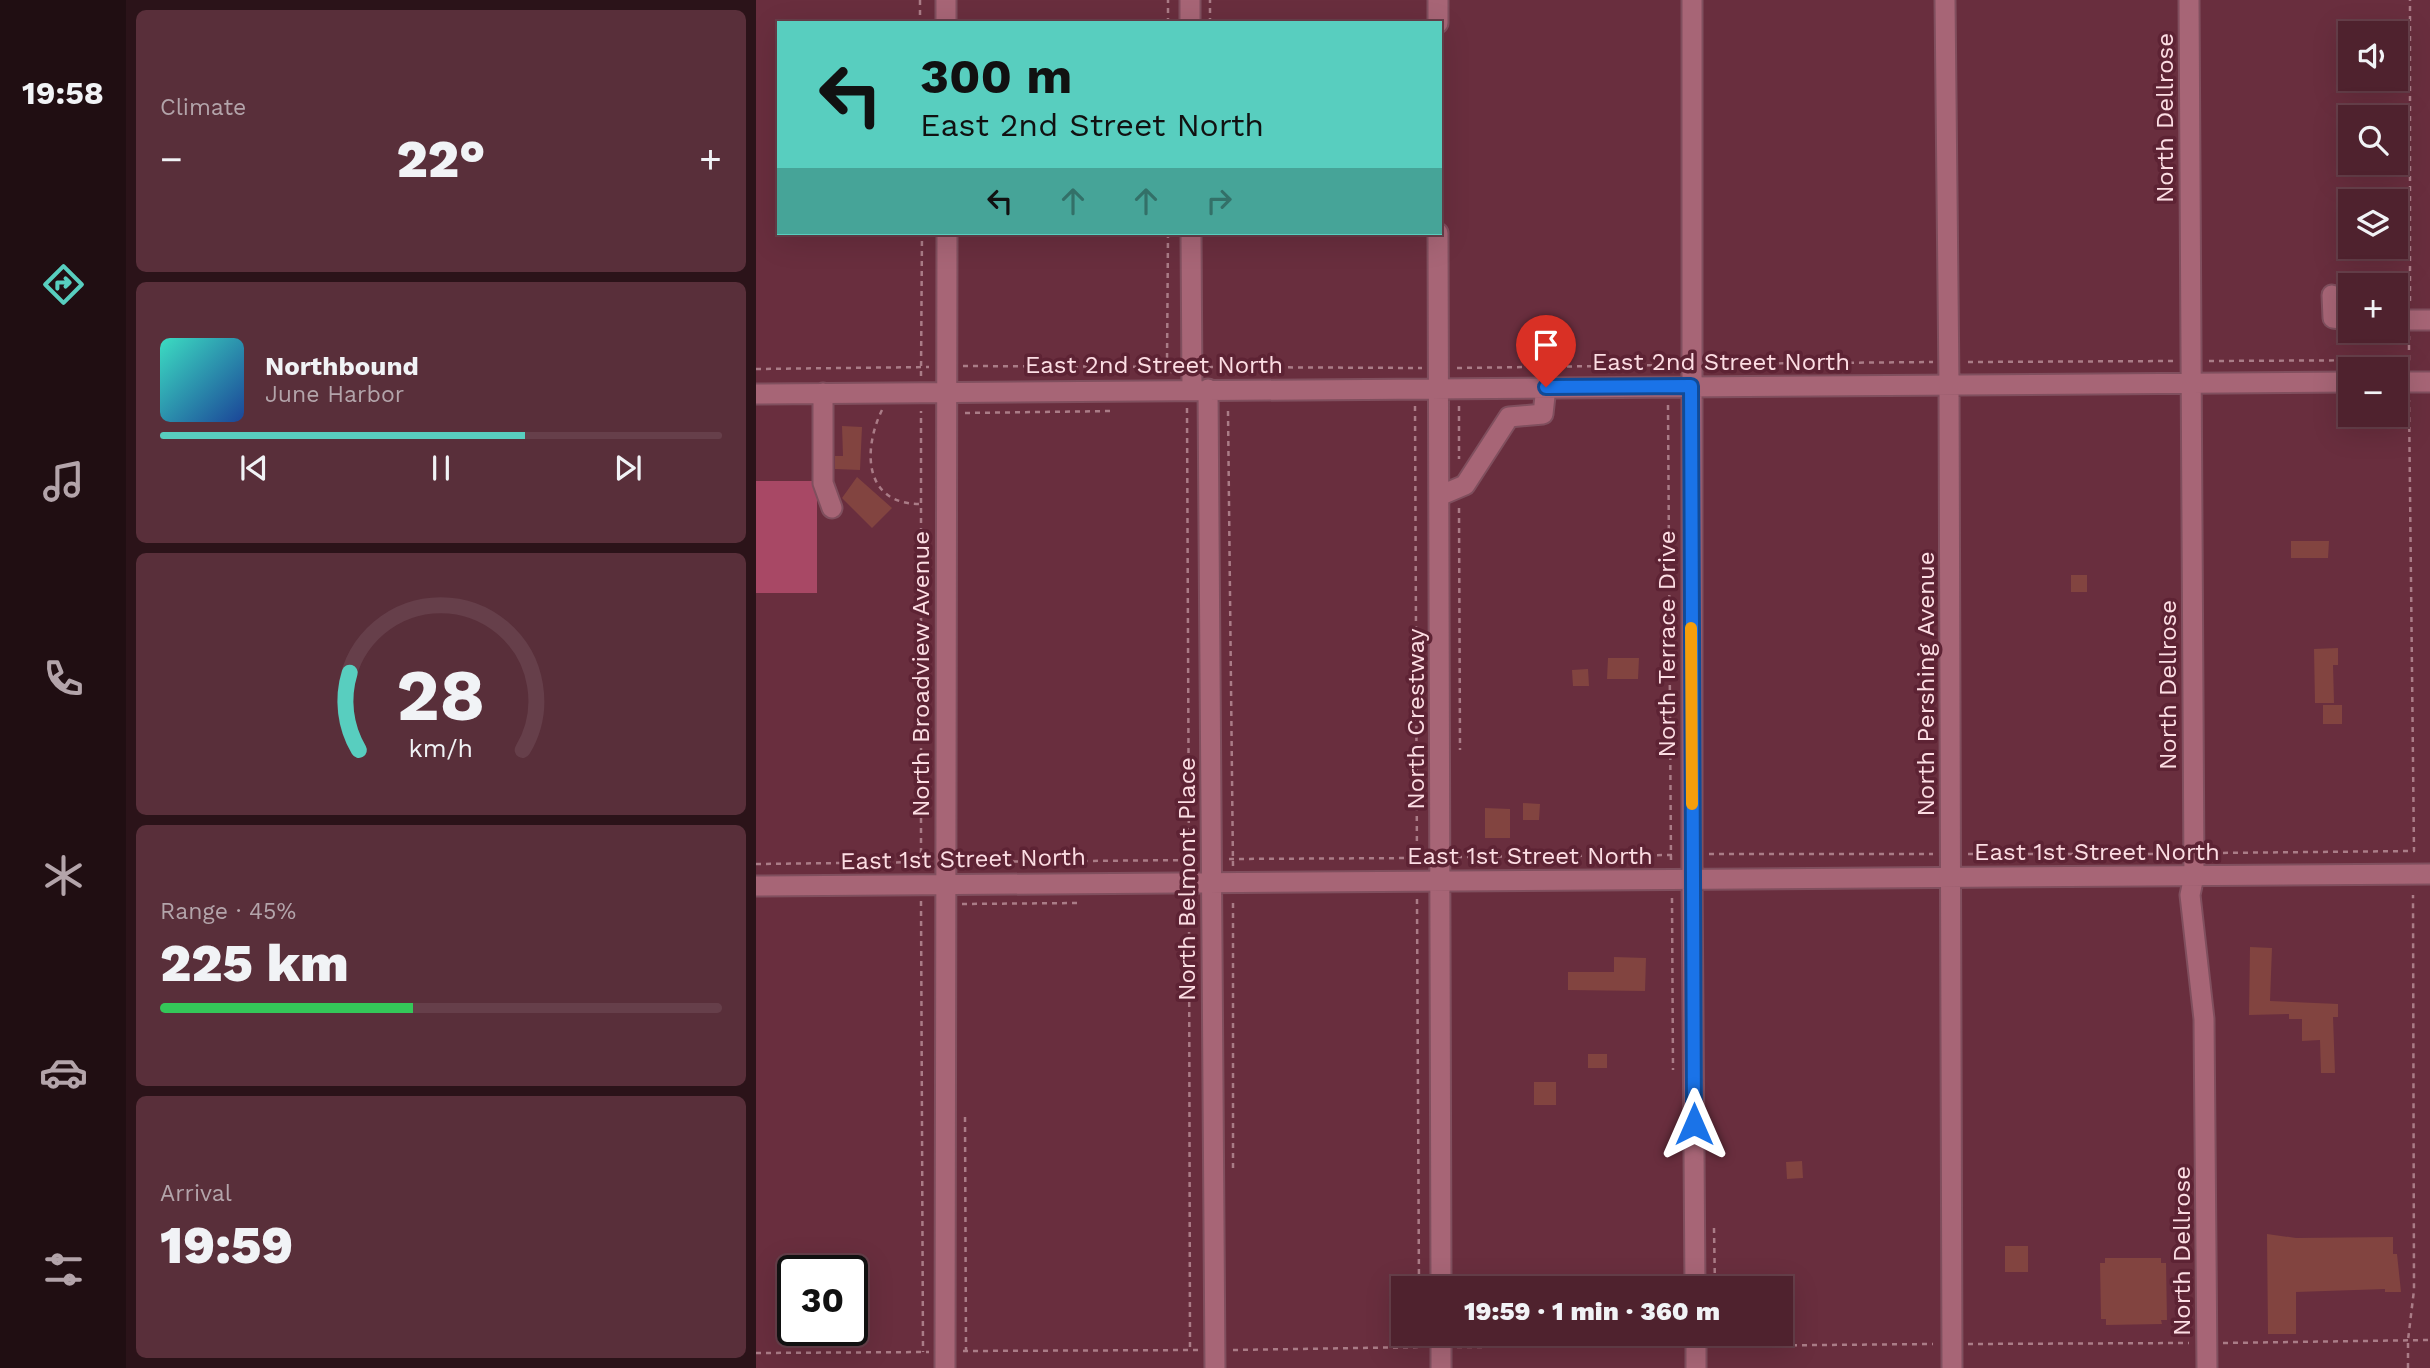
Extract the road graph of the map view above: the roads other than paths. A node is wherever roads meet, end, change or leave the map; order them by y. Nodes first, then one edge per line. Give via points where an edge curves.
1 (946, 0) edge
2 (1190, 0) edge
3 (1438, 0) edge
4 (1692, 0) edge
5 (1945, 0) edge
6 (2189, 0) edge
7 (946, 21) edge
8 (1190, 21) edge
9 (1438, 21) edge
10 (947, 235) edge
11 (1191, 235) edge
12 (1438, 235) edge
13 (2332, 295) dead end
14 (2338, 319) edge
15 (2408, 320) edge
16 (2430, 320) edge
17 (1438, 378) junction
18 (2338, 382) edge
19 (2408, 382) edge
20 (2430, 382) edge
21 (2191, 383) junction
22 (1949, 385) junction
23 (1691, 386) junction
24 (1546, 387) junction
25 (1199, 389) junction
26 (948, 391) junction
27 (823, 393) junction
28 (756, 394) edge
29 (1439, 496) junction
30 (832, 508) dead end
31 (2430, 874) edge
32 (2194, 876) junction
33 (1951, 877) junction
34 (1692, 879) junction
35 (1212, 881) junction
36 (1442, 881) junction
37 (944, 883) junction
38 (756, 886) edge
39 (1441, 1276) edge
40 (1695, 1276) edge
41 (1441, 1346) edge
42 (1696, 1346) edge
43 (1215, 1359) edge
44 (944, 1360) edge
45 (1441, 1368) edge
46 (1696, 1368) edge
47 (1952, 1368) edge
48 (2207, 1368) edge

1 - 7 street
2 - 8 street
3 - 9 street
4 - 23 street, North Terrace Drive
5 - 22 street, North Pershing Avenue
6 - 21 street, North Dellrose
10 - 26 street, North Broadview Avenue
11 - 25 street, North Belmont Place
12 - 17 street, North Crestway
13 - 14 street via 2333,318
15 - 16 street
17 - 24 street, East 2nd Street North via 1459,388
17 - 25 street, East 2nd Street North
17 - 29 street, North Crestway
18 - 21 street, East 2nd Street North
19 - 20 street
21 - 22 street, East 2nd Street North
21 - 32 street, North Dellrose
22 - 23 street, East 2nd Street North
22 - 33 street, North Pershing Avenue
23 - 24 street, East 2nd Street North
23 - 34 street, North Terrace Drive
24 - 29 street via 1544,414 1508,417 1459,490
25 - 26 street, East 2nd Street North
25 - 35 street, North Belmont Place
26 - 27 street, East 2nd Street North
26 - 37 street, North Broadview Avenue
27 - 28 street, East 2nd Street North
27 - 30 street via 823,483
29 - 36 street, North Crestway
31 - 32 street, East 1st Street North
32 - 33 street, East 1st Street North
32 - 48 street, North Dellrose via 2190,895 2204,1019
33 - 34 street, East 1st Street North
33 - 47 street, North Pershing Avenue
34 - 36 street, East 1st Street North
34 - 40 street, North Terrace Drive
35 - 36 street, East 1st Street North
35 - 37 street, East 1st Street North
35 - 43 street, North Belmont Place
36 - 39 street, North Crestway
37 - 38 street, East 1st Street North
37 - 44 street, North Broadview Avenue
41 - 45 street
42 - 46 street

